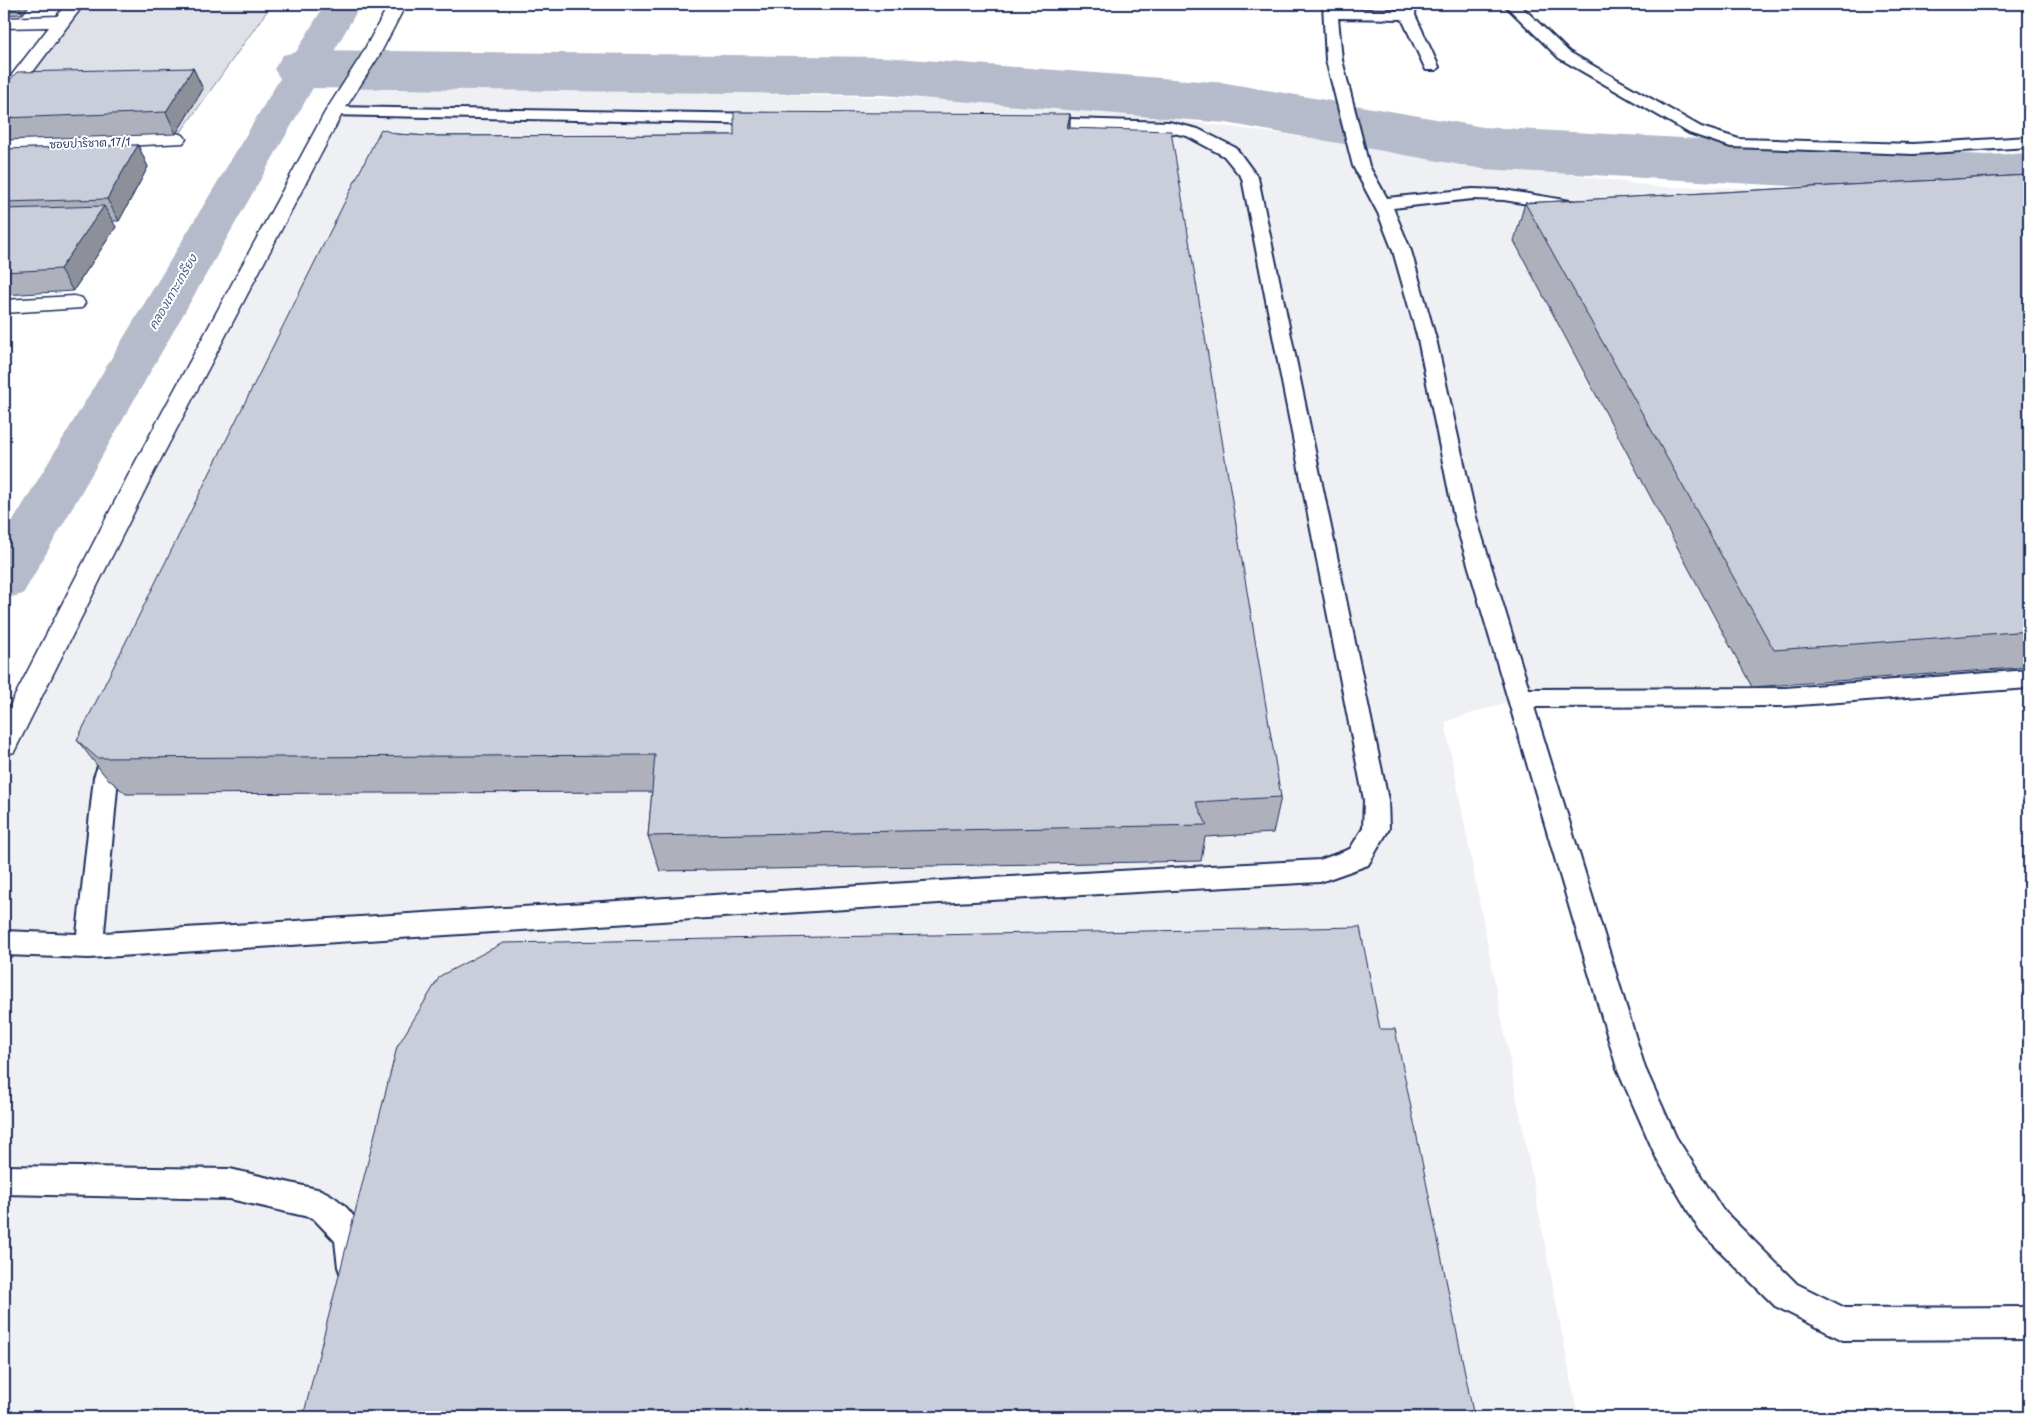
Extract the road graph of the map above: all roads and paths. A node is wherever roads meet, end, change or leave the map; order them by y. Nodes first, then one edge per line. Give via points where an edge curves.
1 (75, 4) edge
2 (397, 4) edge
3 (1511, 4) edge
4 (1330, 8) edge
5 (1408, 9) edge
6 (63, 21) junction
7 (4, 23) edge
8 (1430, 67) dead end
9 (4, 97) edge
10 (334, 112) junction
11 (421, 114) junction
12 (786, 119) edge
13 (1013, 123) edge
14 (410, 137) edge
15 (176, 139) dead end
16 (2029, 142) edge
17 (4, 146) edge
18 (1383, 204) junction
19 (1597, 210) edge
20 (74, 303) dead end
21 (4, 307) edge
22 (2029, 679) edge
23 (1519, 698) junction
24 (123, 730) edge
25 (4, 744) edge
26 (4, 944) edge
27 (88, 946) junction
28 (4, 1180) edge
29 (350, 1292) edge
30 (2029, 1323) edge

1 - 6 street
2 - 10 street via 370,56
3 - 16 lane via 1564,55 1695,130 1738,144 1913,148
4 - 5 lane
4 - 18 lane via 1334,60 1360,166
5 - 8 lane
6 - 7 street
6 - 9 street
10 - 11 lane
10 - 25 street via 142,472
11 - 12 lane
11 - 14 lane
13 - 27 lane via 1184,130 1230,152 1250,178 1376,800 1376,829 1359,857 1320,871
15 - 17 street, ซอยปาริชาต 17/1
18 - 19 lane via 1472,194
18 - 23 lane via 1402,252 1427,339 1465,517
20 - 21 street
22 - 23 lane via 1785,696
23 - 30 lane via 1632,1068 1666,1147 1711,1220 1786,1295 1843,1324
24 - 27 lane via 106,776
26 - 27 lane
28 - 29 lane via 230,1184 321,1205 349,1234 353,1256

